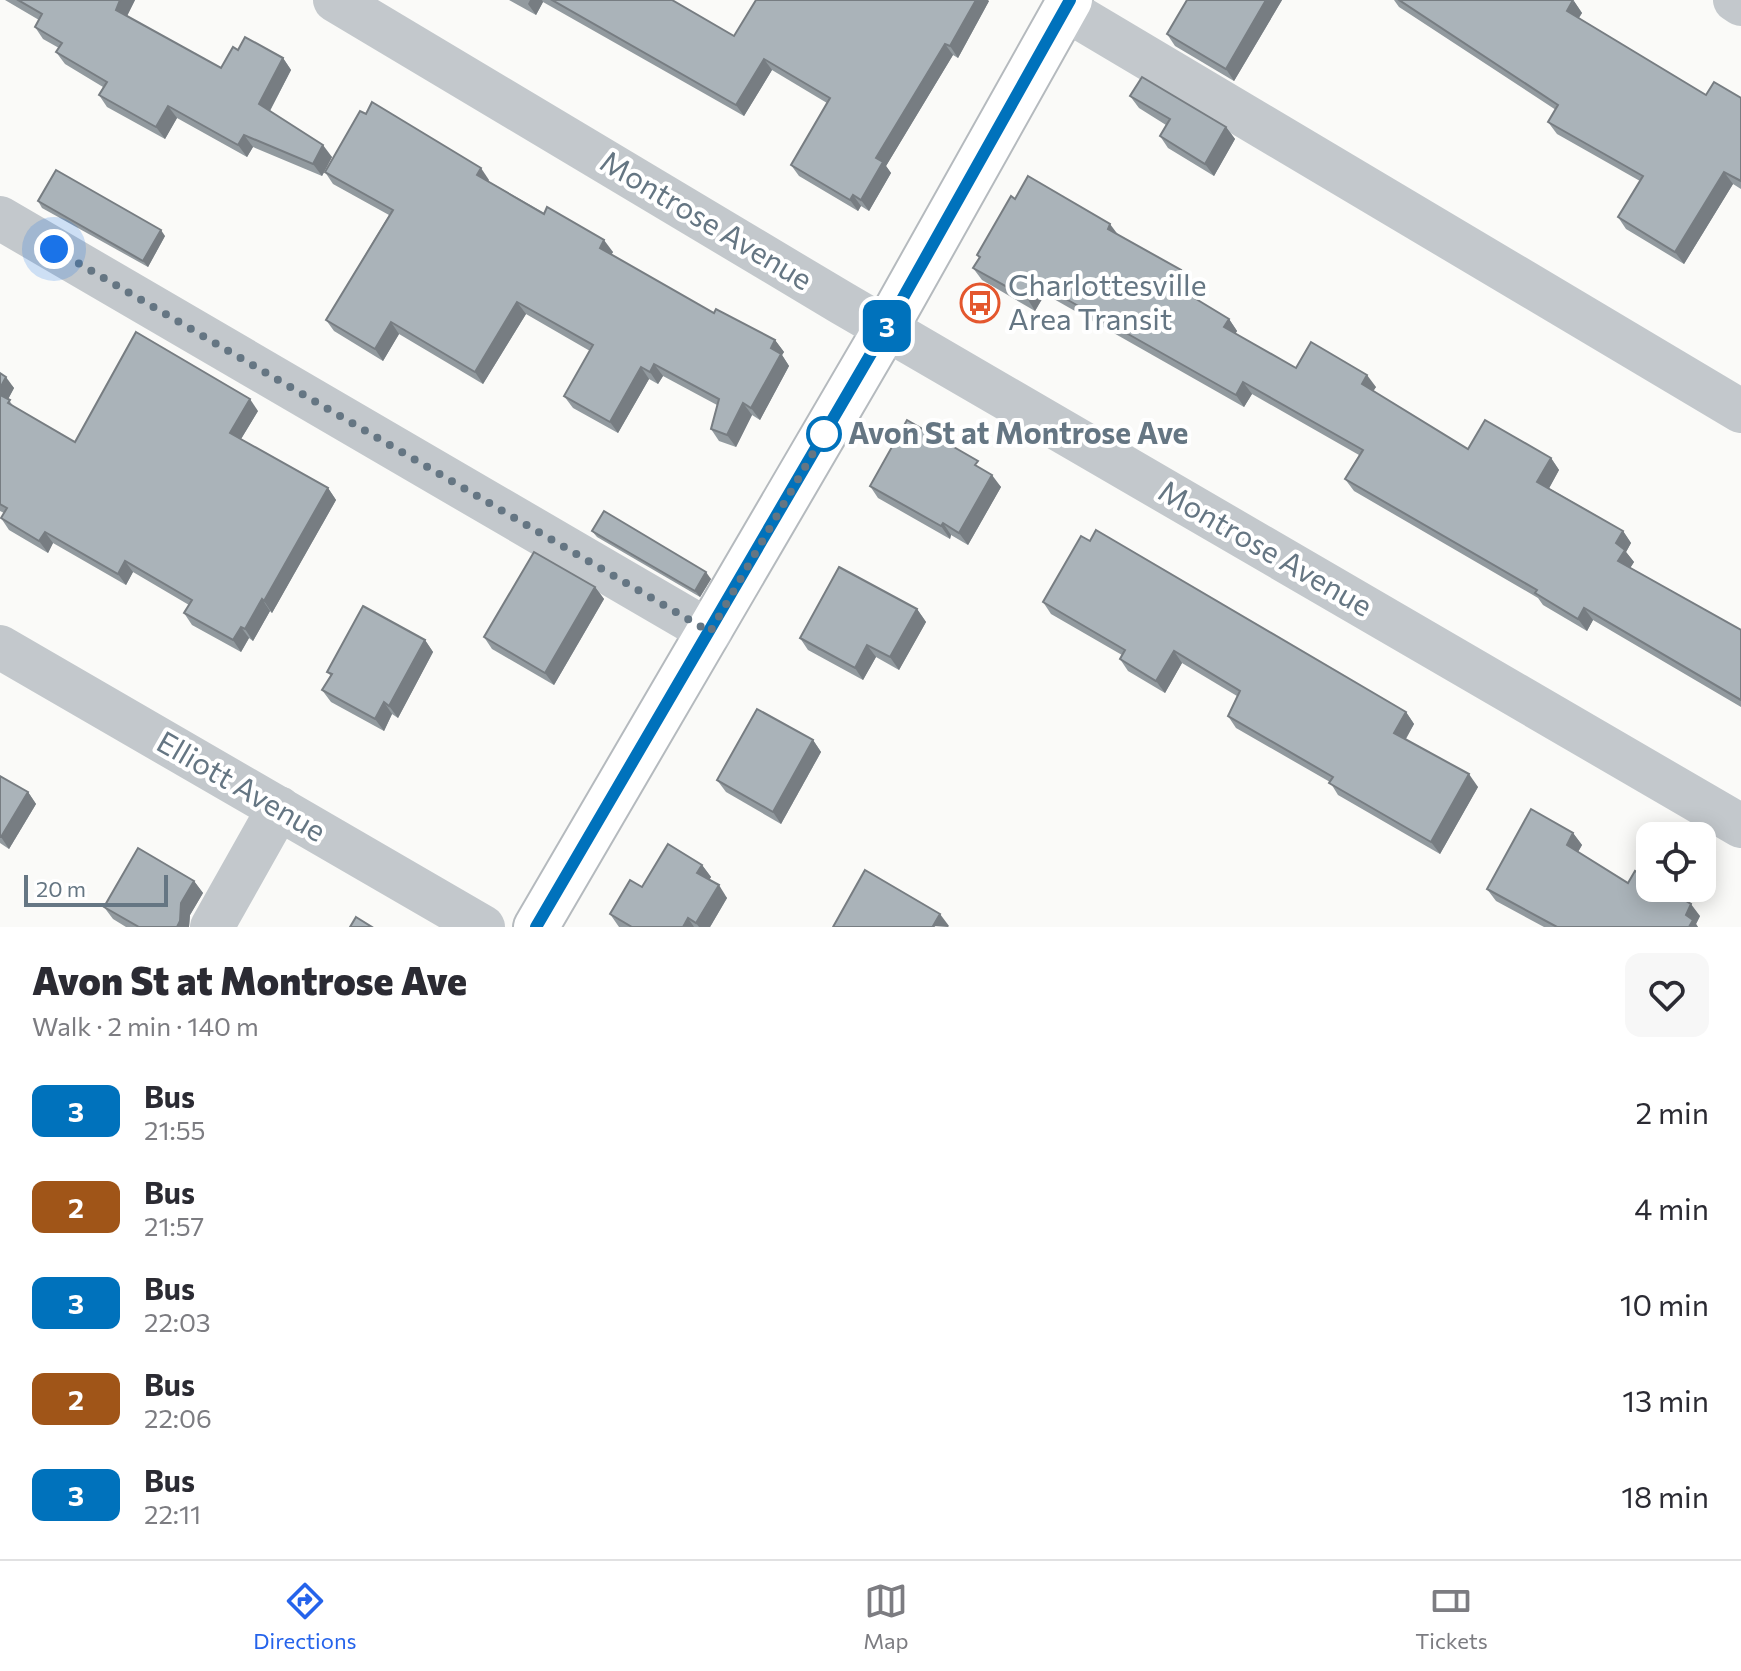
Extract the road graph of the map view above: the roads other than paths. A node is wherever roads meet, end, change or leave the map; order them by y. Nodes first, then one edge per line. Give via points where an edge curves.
1 (335, 0) edge
2 (1735, 0) edge
3 (1741, 4) edge
4 (1068, 5) edge
5 (0, 218) edge
6 (886, 328) junction
7 (1741, 411) edge
8 (710, 632) junction
9 (0, 647) edge
10 (279, 808) junction
11 (1741, 826) edge
12 (212, 927) edge
13 (483, 927) edge
14 (536, 927) edge

1 - 6 street, Montrose Avenue
2 - 3 street
4 - 6 main road
4 - 7 street
5 - 8 street
6 - 8 main road
6 - 11 street, Montrose Avenue
8 - 14 main road
9 - 10 street, Elliott Avenue
10 - 12 street
10 - 13 street, Elliott Avenue

